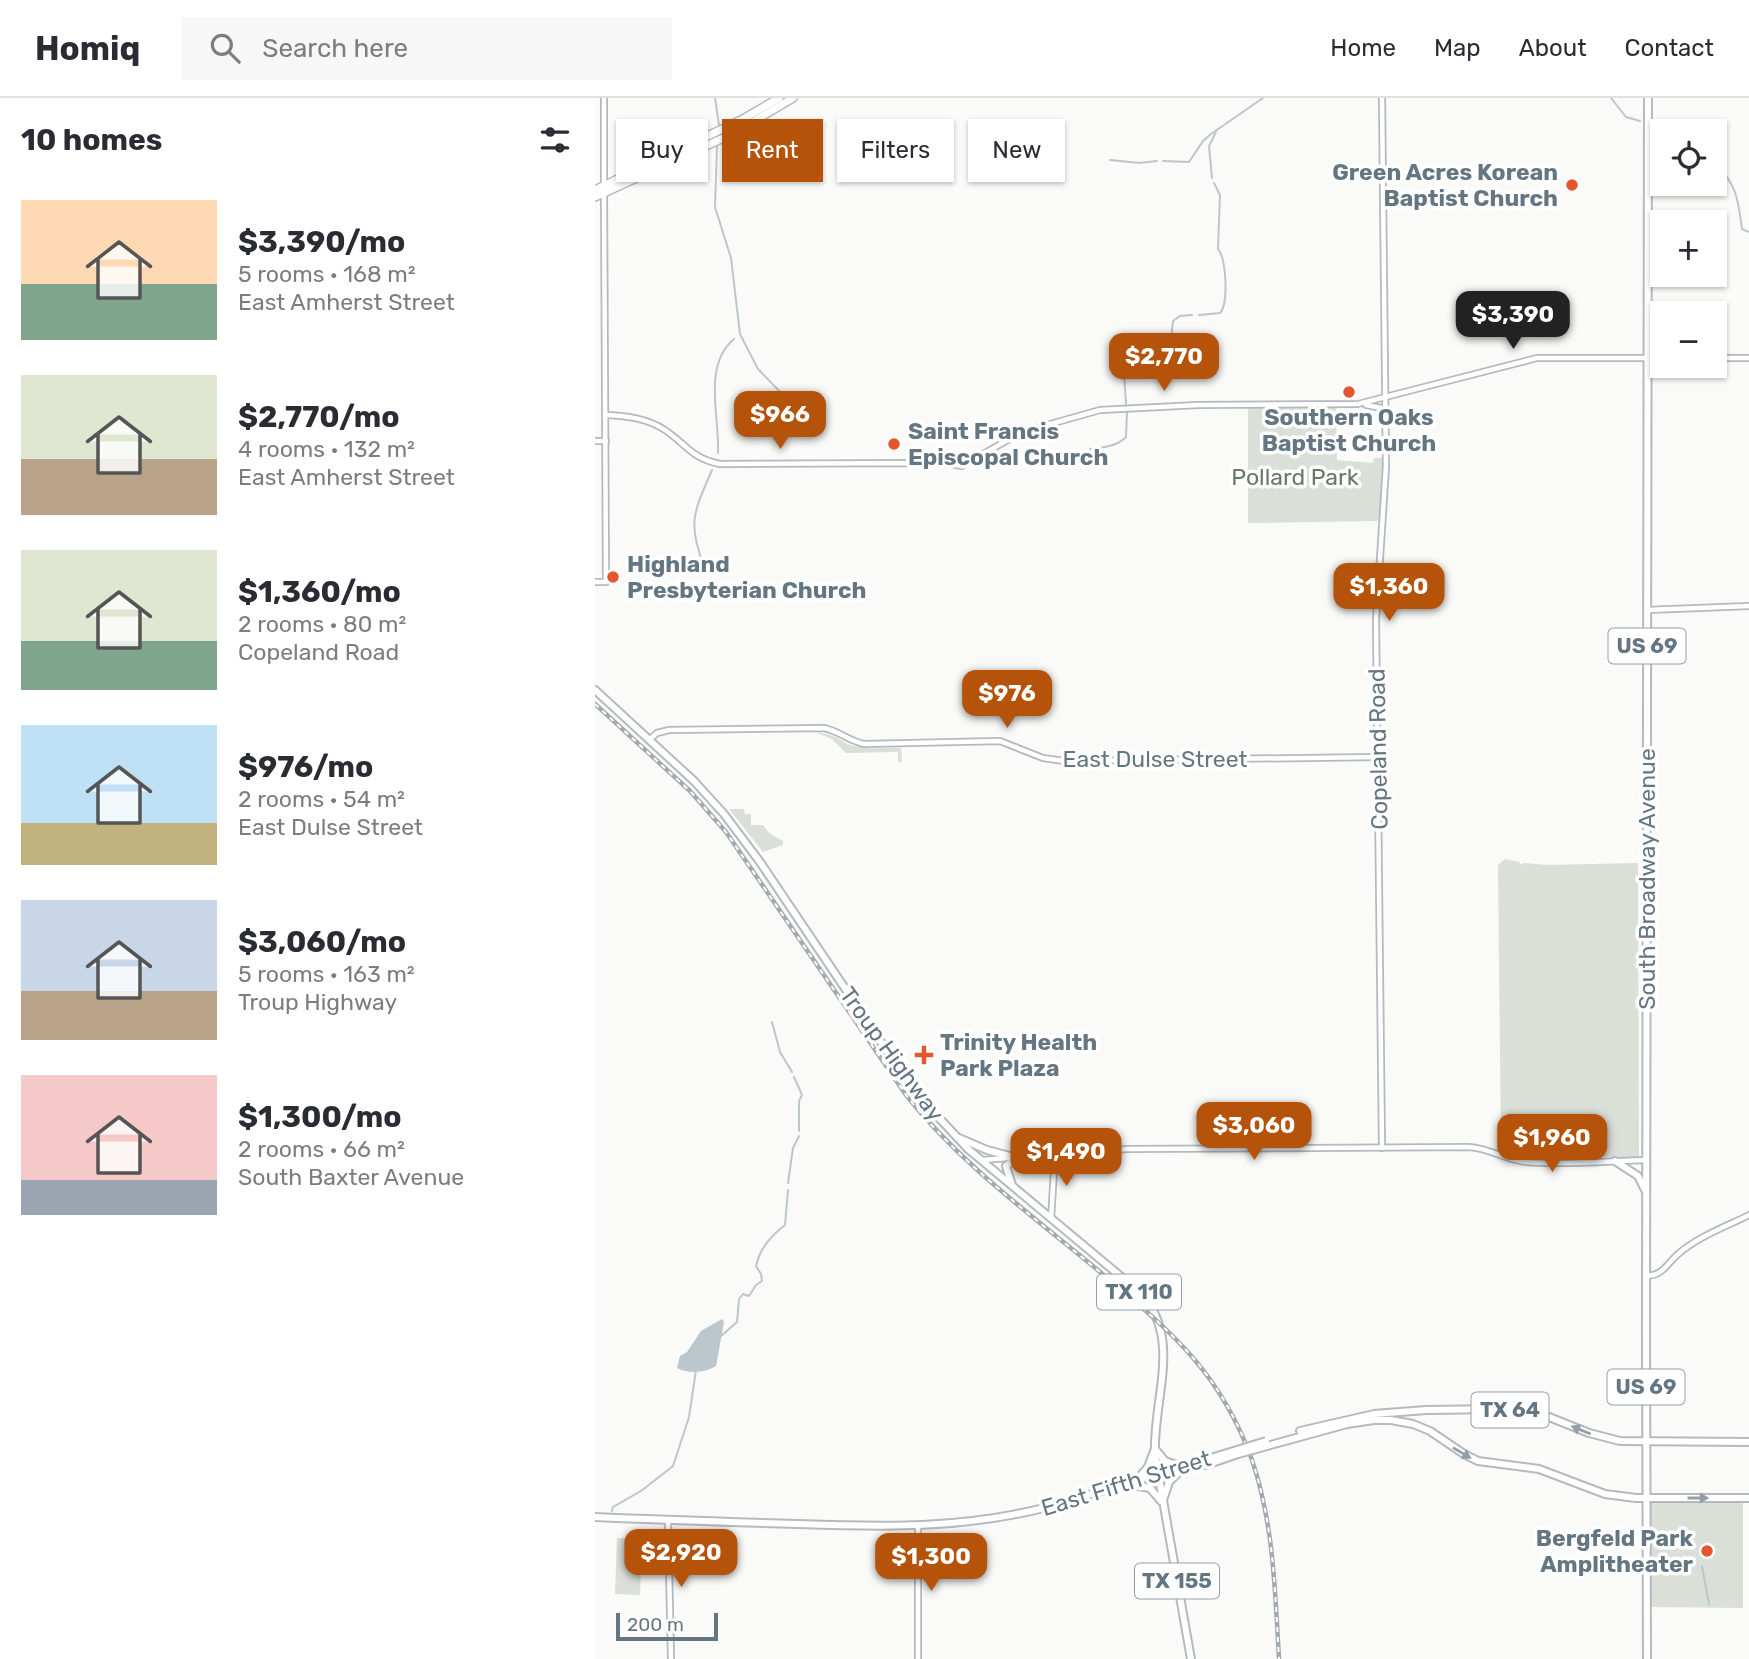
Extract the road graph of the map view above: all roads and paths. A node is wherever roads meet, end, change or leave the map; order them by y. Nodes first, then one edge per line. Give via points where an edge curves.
1 (604, 98) edge
2 (779, 98) edge
3 (793, 98) edge
4 (1382, 98) edge
5 (1648, 98) edge
6 (604, 189) junction
7 (595, 190) edge
8 (595, 197) edge
9 (1648, 358) junction
10 (1727, 358) edge
11 (1749, 358) edge
12 (1386, 398) junction
13 (1362, 404) junction
14 (1386, 409) junction
15 (606, 415) junction
16 (595, 441) edge
17 (606, 441) junction
18 (595, 582) edge
19 (1749, 606) edge
20 (1647, 610) junction
21 (595, 690) edge
22 (649, 740) junction
23 (1378, 757) junction
24 (955, 1137) junction
25 (1383, 1148) junction
26 (1055, 1154) junction
27 (1017, 1158) junction
28 (981, 1160) junction
29 (1647, 1160) junction
30 (1615, 1161) junction
31 (1013, 1187) junction
32 (1647, 1193) junction
33 (1749, 1215) edge
34 (1051, 1219) junction
35 (1647, 1276) junction
36 (1648, 1442) junction
37 (1749, 1442) edge
38 (1266, 1443) junction
39 (1154, 1449) junction
40 (1187, 1467) junction
41 (1157, 1475) junction
42 (1135, 1482) junction
43 (1127, 1485) junction
44 (1647, 1498) junction
45 (1749, 1498) edge
46 (1162, 1502) junction
47 (595, 1517) edge
48 (668, 1520) junction
49 (918, 1527) junction
50 (671, 1659) edge
51 (918, 1659) edge
52 (1191, 1659) edge
53 (1647, 1659) edge

1 - 6 street
2 - 6 highway
3 - 6 highway via 740,130
4 - 12 street, Copeland Road
5 - 9 main road, South Broadway Avenue / US 69
6 - 7 highway
6 - 8 highway
6 - 15 street
9 - 12 street via 1537,358
9 - 20 main road, South Broadway Avenue / US 69
10 - 11 street
12 - 13 street
12 - 14 street, Copeland Road
13 - 14 street
13 - 15 street via 1100,410 1022,432 963,466 720,464 694,455 654,424
14 - 23 street, Copeland Road via 1376,615
15 - 17 street
16 - 17 street
17 - 18 street via 606,582
19 - 20 street
20 - 29 main road, South Broadway Avenue / US 69
21 - 22 main road, Troup Highway
22 - 23 street, East Dulse Street via 669,730 824,728 864,744 1000,741 1043,758 1065,761
22 - 24 main road, Troup Highway via 694,781 739,833 914,1090
23 - 25 street, Copeland Road
24 - 27 main road
24 - 28 main road, Troup Highway / TX 110
25 - 26 street via 1118,1149
25 - 30 street via 1478,1147 1528,1162
26 - 27 street
26 - 34 street
27 - 28 street
27 - 31 main road via 1006,1167
28 - 31 main road, TX 110
29 - 30 street
29 - 32 main road, South Broadway Avenue / US 69
30 - 32 main road via 1638,1176
31 - 34 main road, TX 110
32 - 35 main road, South Broadway Avenue / US 69
33 - 35 street via 1691,1245 1659,1275
34 - 39 main road, TX 110 via 1140,1293 1157,1316 1164,1348
35 - 36 main road, South Broadway Avenue / US 69
36 - 37 main road
36 -> 38 main road, TX 64 via 1613,1440 1539,1413 1498,1409 1374,1414
36 - 44 main road, South Broadway Avenue / US 69
38 - 40 main road, TX 64, bridge via 1206,1465
38 -> 44 main road, TX 64 via 1374,1420 1406,1422 1430,1431 1478,1461 1533,1468 1599,1492
39 - 40 main road via 1167,1462
39 - 41 main road, TX 110
39 - 42 main road via 1148,1468
40 - 41 main road, East Fifth Street / TX 64
40 - 46 main road via 1169,1482
41 - 42 main road, East Fifth Street / TX 64
41 - 46 main road, TX 155
42 - 43 main road, East Fifth Street / TX 64
43 - 46 main road via 1150,1488
43 - 49 main road, East Fifth Street / TX 64 via 1019,1515
44 -> 45 main road
44 - 53 main road, South Broadway Avenue
46 - 52 main road, TX 155
47 - 48 main road, East Fifth Street / TX 64
48 - 49 main road, East Fifth Street / TX 64
48 - 50 street
49 - 51 street

